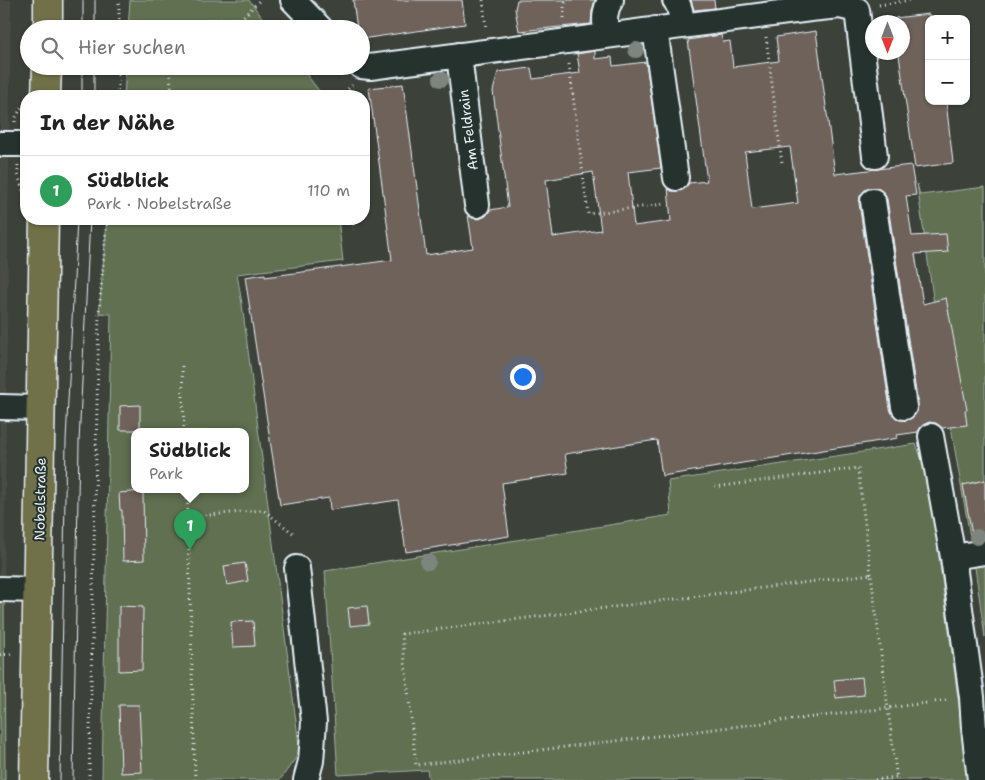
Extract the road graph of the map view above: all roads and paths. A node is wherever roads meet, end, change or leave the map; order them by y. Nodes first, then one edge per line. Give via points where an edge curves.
1 (48, 0) edge
2 (119, 0) edge
3 (260, 0) edge
4 (294, 0) edge
5 (483, 0) edge
6 (611, 0) edge
7 (674, 0) edge
8 (910, 0) edge
9 (810, 4) edge
10 (857, 10) junction
11 (763, 15) junction
12 (48, 20) edge
13 (119, 20) edge
14 (214, 20) edge
15 (313, 20) edge
16 (682, 26) junction
17 (655, 29) junction
18 (606, 36) junction
19 (566, 41) junction
20 (489, 51) junction
21 (459, 55) junction
22 (370, 67) edge
23 (47, 75) edge
24 (118, 75) edge
25 (170, 75) edge
26 (46, 90) edge
27 (118, 90) edge
28 (171, 90) edge
29 (0, 144) edge
30 (20, 144) edge
31 (875, 156) dead end
32 (782, 163) dead end
33 (18, 174) dead end
34 (676, 178) dead end
35 (20, 181) edge
36 (873, 201) dead end
37 (663, 204) dead end
38 (477, 205) dead end
39 (44, 225) edge
40 (106, 225) edge
41 (354, 225) edge
42 (354, 229) dead end
43 (182, 366) dead end
44 (0, 407) edge
45 (904, 407) dead end
46 (41, 408) junction
47 (184, 428) edge
48 (931, 436) dead end
49 (716, 487) dead end
50 (187, 493) edge
51 (188, 517) junction
52 (293, 534) dead end
53 (985, 552) edge
54 (953, 557) junction
55 (297, 568) dead end
56 (871, 574) junction
57 (0, 589) edge
58 (38, 590) junction
59 (15, 654) dead end
60 (0, 655) edge
61 (972, 698) junction
62 (888, 708) junction
63 (897, 778) edge
64 (34, 780) edge
65 (89, 780) edge
66 (195, 780) edge
67 (306, 780) edge
68 (875, 780) edge
69 (980, 780) edge

1 - 12 main road
2 - 13 path
3 - 14 path via 241,19
4 - 15 street
5 - 20 path
6 - 18 street via 606,6
7 - 16 street via 681,13
8 - 10 path
9 - 10 street
9 - 11 street
10 - 31 street
11 - 16 street
11 - 32 path
16 - 17 street
17 - 18 street
17 - 34 street
18 - 19 street
19 - 20 street
19 - 37 path via 588,214
20 - 21 street
21 - 22 street
21 - 38 street, Am Feldrain
23 - 26 main road
24 - 27 path
25 - 28 path
29 - 30 street
33 - 35 path
36 - 45 street
39 - 46 main road, Nobelstraße
40 - 65 path via 99,313
41 - 42 path
43 - 47 path
44 - 46 street
46 - 58 main road, Nobelstraße
48 - 54 street
49 - 56 path via 858,468
50 - 51 path
51 - 52 path via 263,510
51 - 66 path
53 - 54 street
54 - 61 street
55 - 67 street via 314,722
56 - 62 path
56 - 62 path via 402,634 416,765
57 - 58 street
58 - 64 main road, Nobelstraße
59 - 60 path
61 - 62 path
61 - 69 street
62 - 63 path
63 - 68 path

